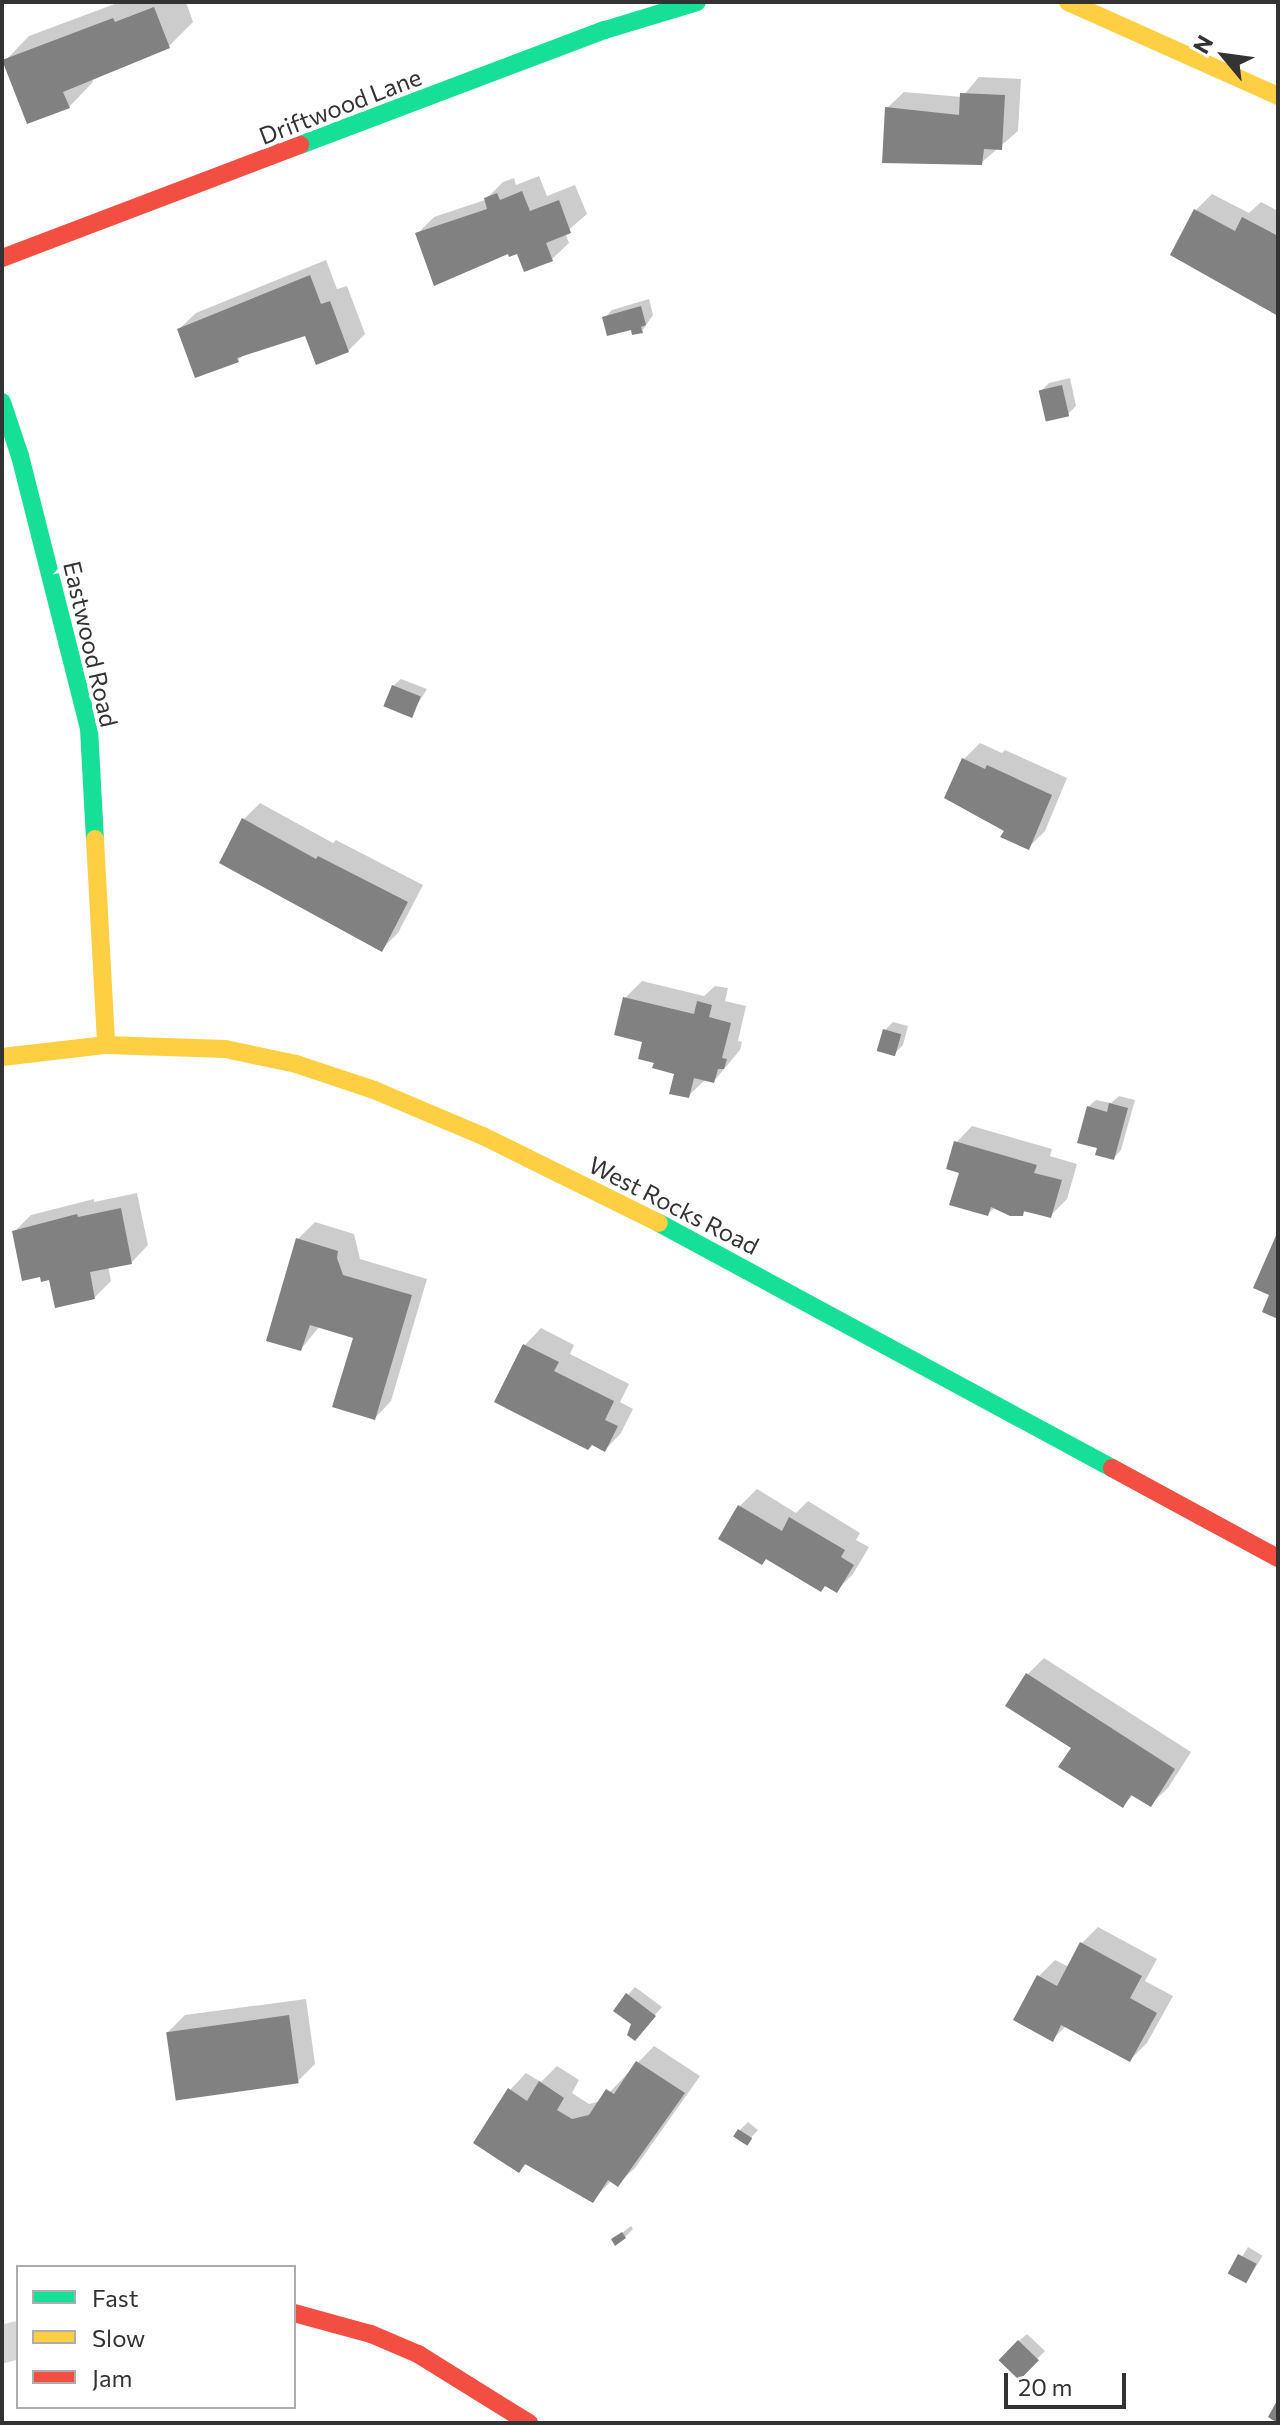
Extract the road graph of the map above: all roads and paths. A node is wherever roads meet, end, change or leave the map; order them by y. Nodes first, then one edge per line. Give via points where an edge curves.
1 (697, 2) edge
2 (1068, 2) edge
3 (1278, 96) edge
4 (2, 258) edge
5 (2, 402) edge
6 (106, 1045) junction
7 (2, 1057) edge
8 (1278, 1558) edge
9 (296, 2314) edge
10 (529, 2423) edge

1 - 4 street, Driftwood Lane via 605,30
2 - 3 street
5 - 6 street, Eastwood Road via 89,729
6 - 7 street, West Rocks Road
6 - 8 street, West Rocks Road via 225,1049 296,1064 483,1136 748,1269
9 - 10 street via 371,2334 418,2354

